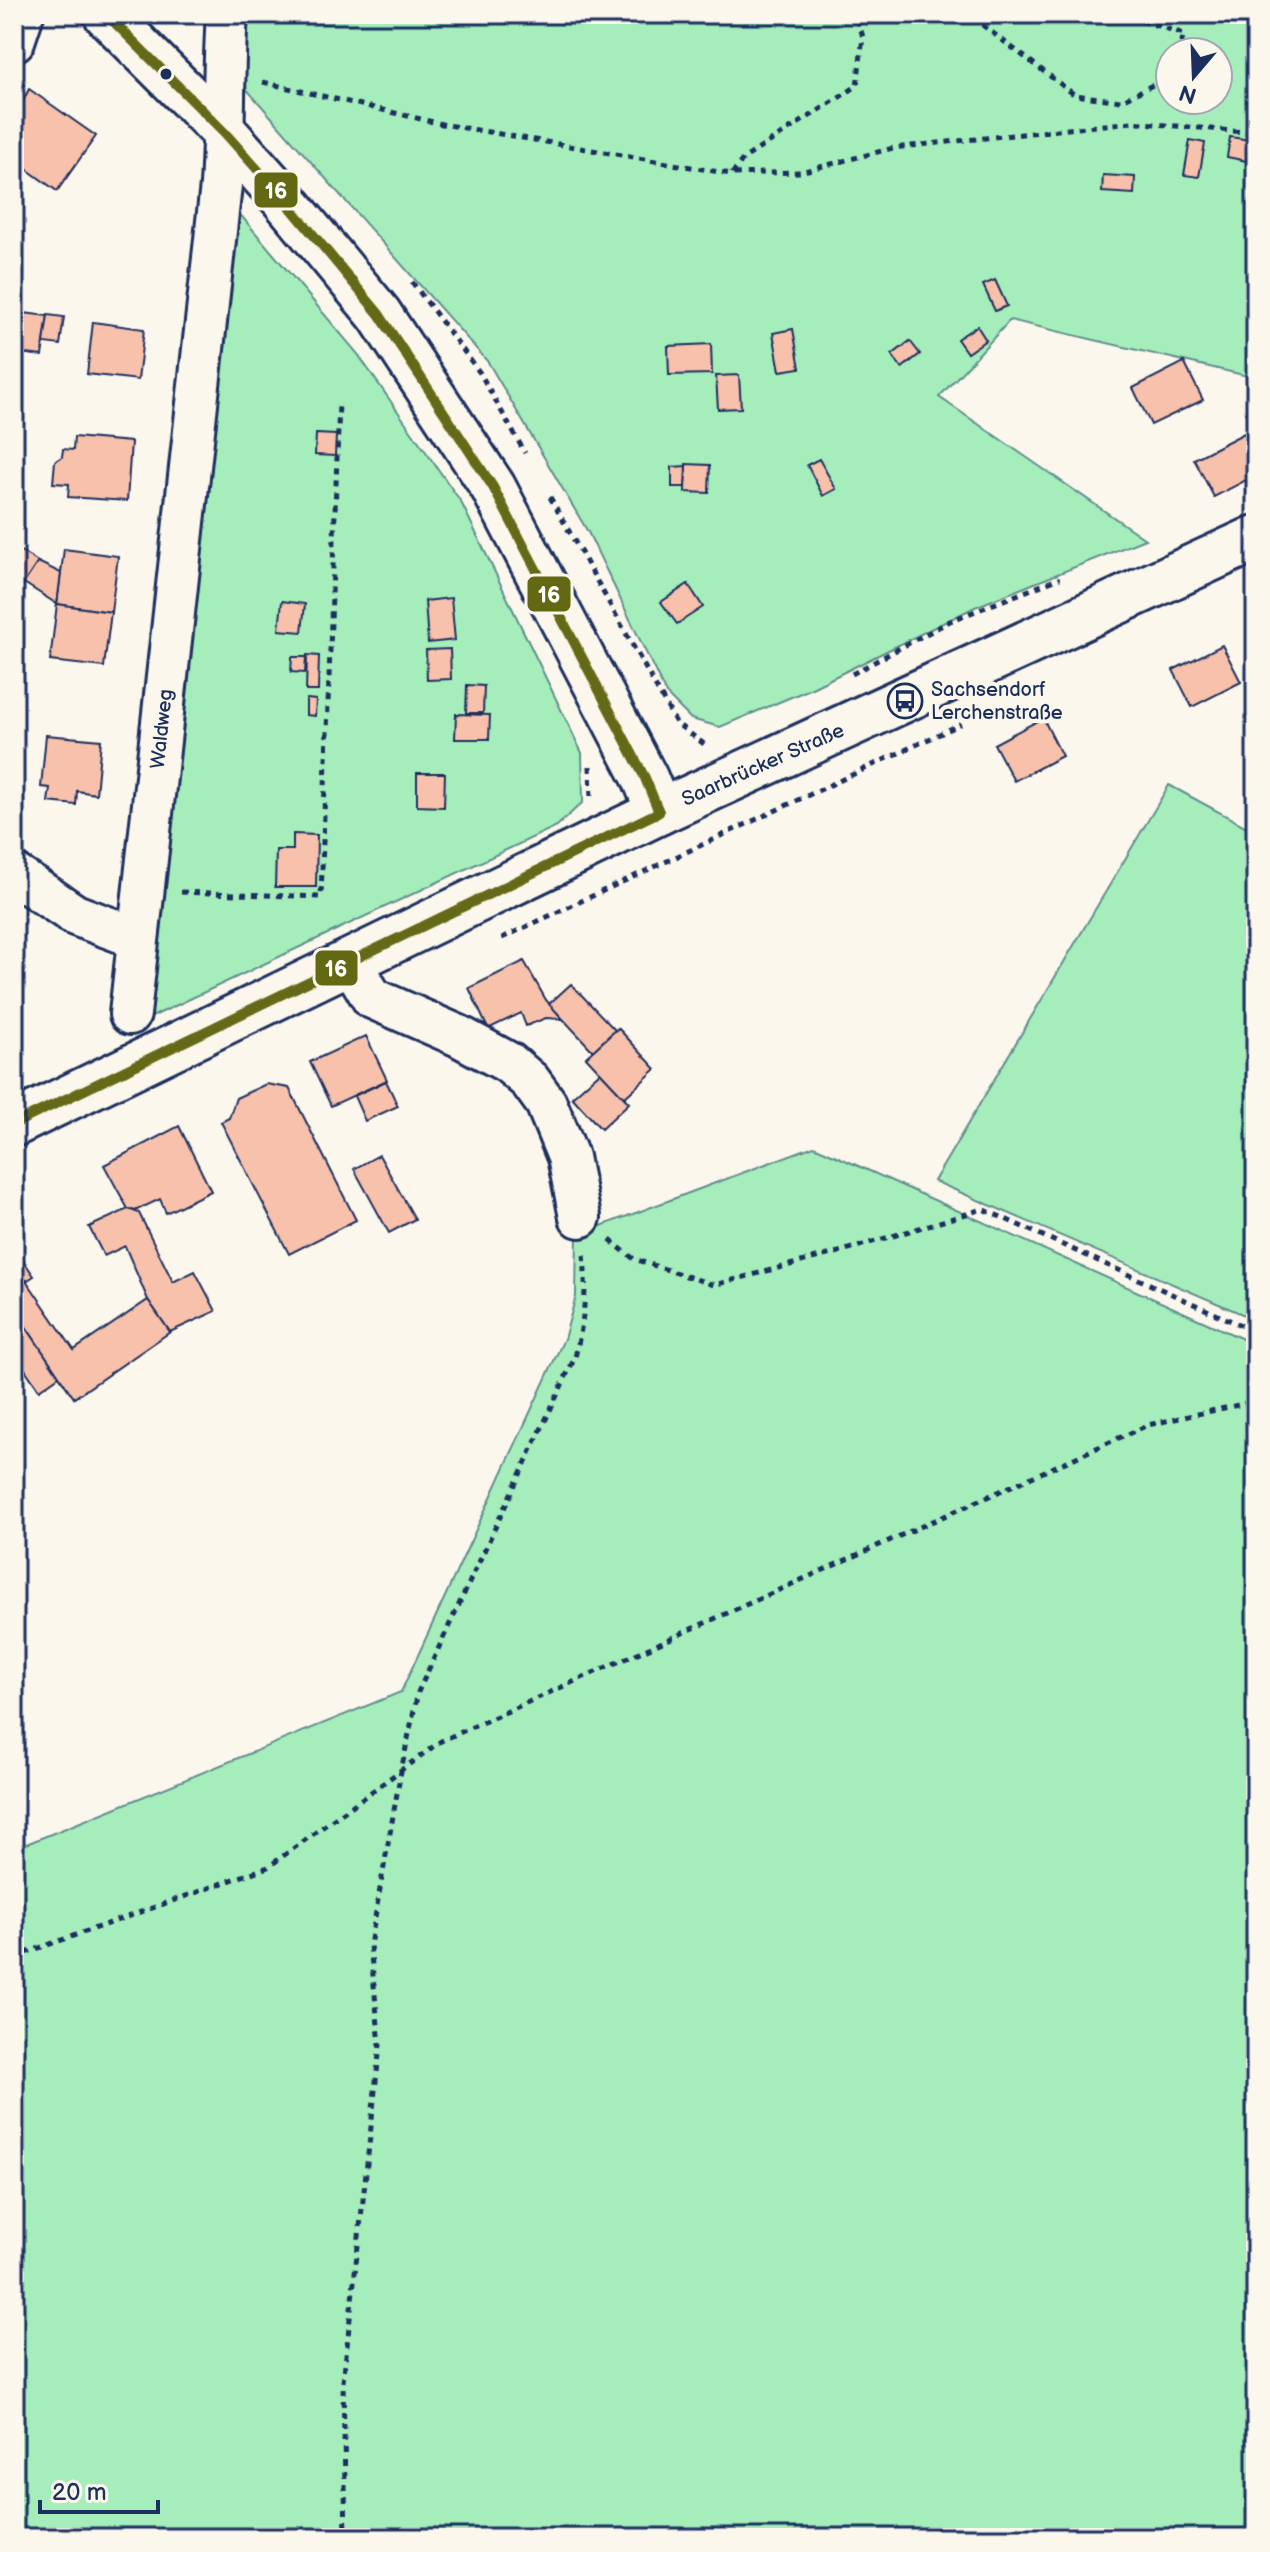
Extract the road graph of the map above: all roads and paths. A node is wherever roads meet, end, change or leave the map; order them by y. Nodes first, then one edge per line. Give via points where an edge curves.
1 (23, 14) edge
2 (106, 14) edge
3 (227, 14) edge
4 (856, 14) edge
5 (961, 14) edge
6 (1119, 14) edge
7 (1183, 36) edge
8 (14, 41) edge
9 (223, 73) junction
10 (1154, 84) edge
11 (225, 133) junction
12 (1256, 133) edge
13 (731, 174) junction
14 (339, 402) dead end
15 (1256, 538) edge
16 (589, 752) dead end
17 (592, 805) dead end
18 (659, 812) junction
19 (14, 874) edge
20 (144, 890) junction
21 (137, 938) junction
22 (350, 961) junction
23 (130, 1014) dead end
24 (14, 1124) edge
25 (580, 1217) junction
26 (1256, 1332) edge
27 (1256, 1401) edge
28 (401, 1771) junction
29 (14, 1957) edge
30 (346, 2538) edge

1 - 8 street
2 - 11 main road
3 - 9 street, Waldweg
4 - 13 path via 863,37 857,86 743,159
5 - 10 path via 1075,95 1121,101
6 - 7 path
9 - 11 street, Waldweg
9 - 13 path via 442,124
11 - 18 main road via 379,314 493,487
11 - 20 street, Waldweg
12 - 13 path via 1132,122 893,148 800,172
14 - 20 path via 321,897
15 - 18 main road, Saarbrücker Straße
16 - 17 path
18 - 22 main road, Saarbrücker Straße
19 - 21 street via 75,915
20 - 21 street, Waldweg
21 - 23 street, Waldweg
22 - 24 main road, Saarbrücker Straße
22 - 25 street via 372,998 459,1036 530,1081 546,1103 568,1157
25 - 26 path via 634,1259 714,1285 983,1209
25 - 28 path via 587,1288 575,1357 418,1692
27 - 28 path via 1148,1425 441,1741
28 - 29 path via 268,1867
28 - 30 path via 370,1945 380,2045 343,2382

